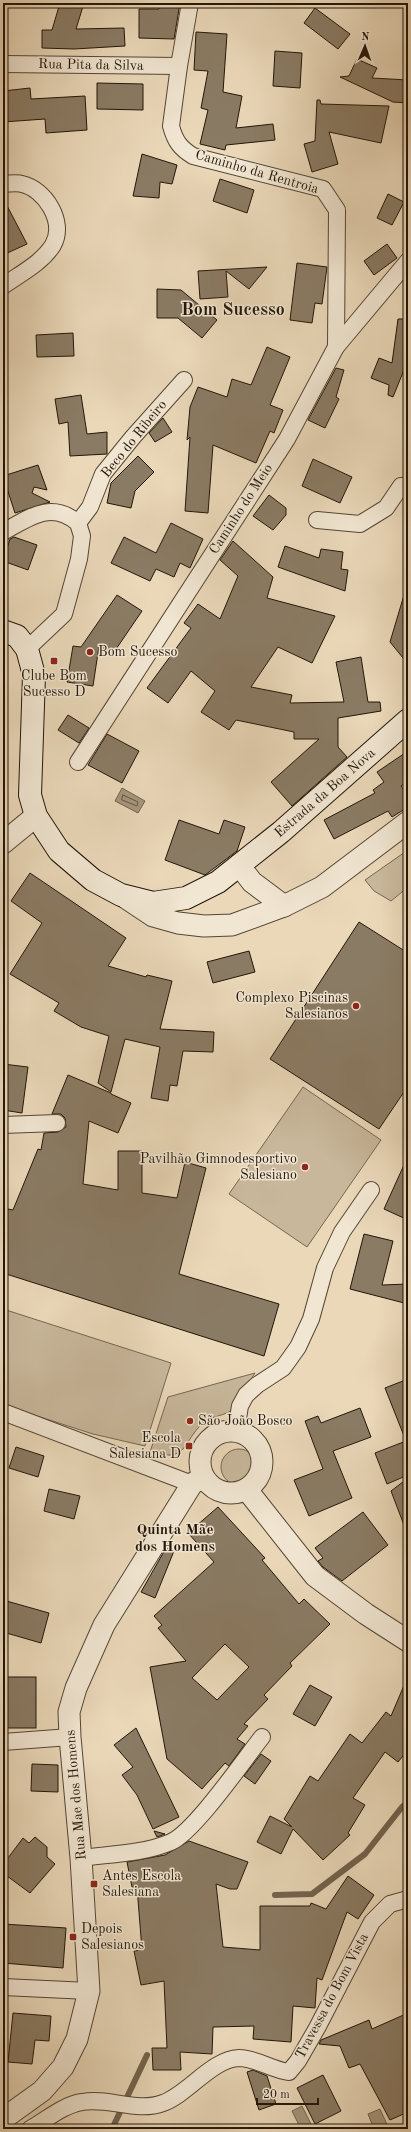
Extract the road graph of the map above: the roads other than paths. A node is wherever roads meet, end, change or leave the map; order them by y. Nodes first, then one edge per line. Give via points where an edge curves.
1 (190, 3) edge
2 (3, 64) edge
3 (179, 66) junction
4 (3, 184) edge
5 (408, 261) edge
6 (3, 286) edge
7 (336, 347) junction
8 (184, 380) dead end
9 (408, 486) edge
10 (317, 520) dead end
11 (78, 523) junction
12 (3, 532) edge
13 (3, 631) edge
14 (28, 649) junction
15 (408, 720) edge
16 (78, 762) dead end
17 (36, 816) junction
18 (408, 822) edge
19 (3, 842) edge
20 (239, 865) junction
21 (121, 895) junction
22 (284, 906) junction
23 (57, 1123) dead end
24 (3, 1125) edge
25 (370, 1190) dead end
26 (3, 1412) edge
27 (236, 1431) junction
28 (197, 1480) junction
29 (247, 1490) junction
30 (408, 1641) edge
31 (70, 1737) junction
32 (262, 1737) dead end
33 (3, 1742) edge
34 (81, 1858) junction
35 (408, 1899) edge
36 (3, 1987) edge
37 (89, 1991) junction
38 (3, 2119) edge
39 (30, 2129) edge

1 - 3 street, Caminho da Rentroia
2 - 3 street, Rua Pita da Silva
3 - 7 street, Caminho da Rentroia via 171,126 183,150 193,156 323,189 337,210
4 - 6 street via 21,183 41,194 54,212 56,233 54,244 43,259
5 - 7 street, Caminho do Meio
7 - 16 street, Caminho do Meio via 287,439
8 - 11 street, Beco do Ribeiro via 132,436 103,474 90,507
9 - 10 street via 401,486 386,508 360,524
11 - 12 street via 65,514 49,512 36,515
11 - 14 street via 82,536 79,559 64,614
13 - 14 main road via 17,636
14 - 17 main road, Estrada da Boa Nova via 34,675 30,795
15 - 20 main road, Estrada da Boa Nova via 281,832
17 - 19 street
17 - 21 main road, Estrada da Boa Nova via 59,851 93,880
18 - 22 street via 322,886
20 - 21 main road, Estrada da Boa Nova via 218,882 186,898 153,903
20 - 22 street via 252,882
21 - 22 street via 154,916 178,923 204,926 232,925
23 - 24 street
25 - 27 street via 342,1232 325,1268 312,1319 298,1347 283,1368 246,1395 240,1406
26 - 28 street
27 - 28 street via 218,1433 205,1444
27 - 29 street via 248,1435 258,1444 262,1456 262,1470 257,1482
28 - 29 street via 231,1494
28 - 31 street, Rua Mae dos Homens via 104,1625 76,1688 69,1712
29 - 30 street via 315,1576
31 - 33 street
31 - 34 street, Rua Mae dos Homens
32 - 34 street via 189,1830 172,1841 153,1848
34 - 37 street, Rua Mae dos Homens
35 - 39 street, Travessa do Bom Vista via 390,1904 372,1922 317,2028 289,2072 239,2058 226,2061 165,2102 148,2107 82,2102 69,2106
36 - 37 street
37 - 38 street, Rua Mae dos Homens via 77,2039 63,2067 42,2092

